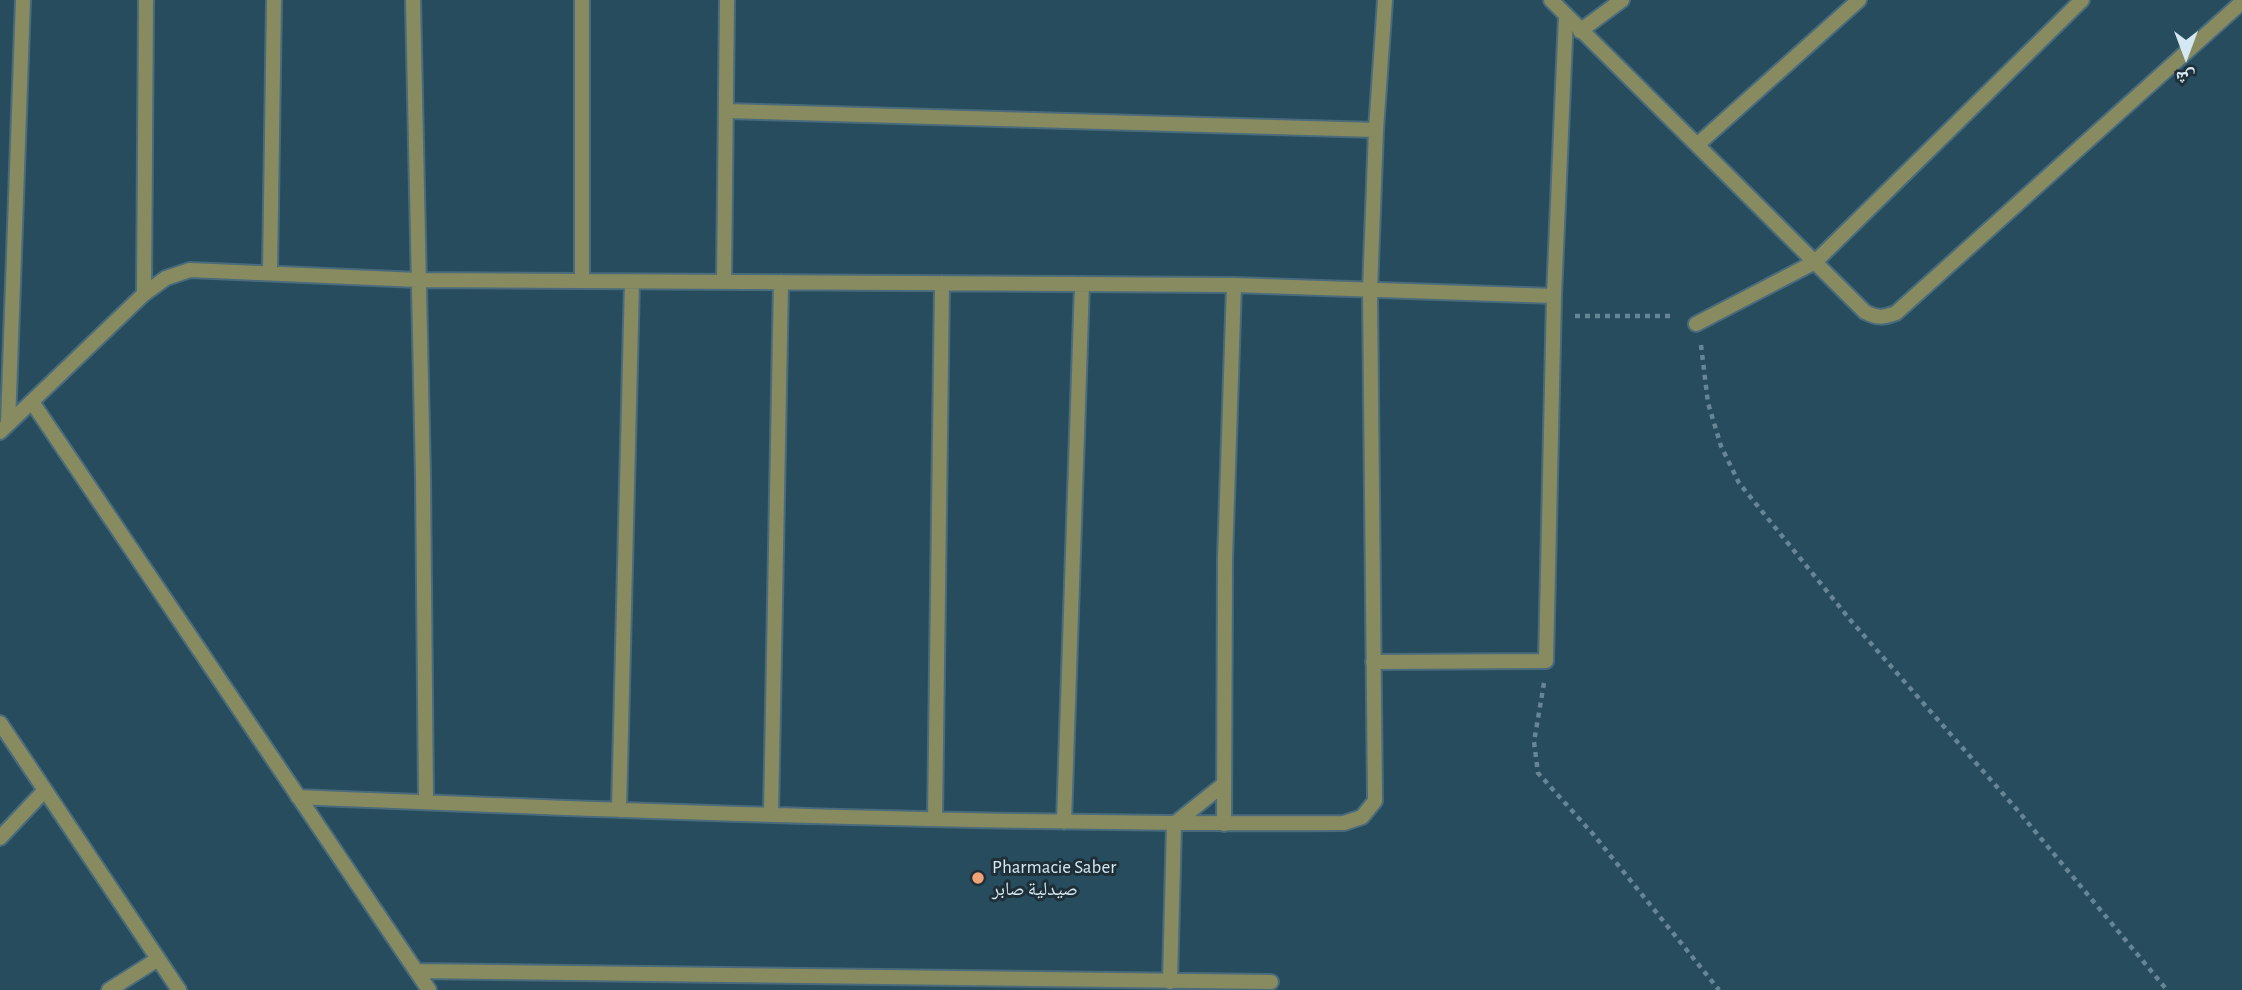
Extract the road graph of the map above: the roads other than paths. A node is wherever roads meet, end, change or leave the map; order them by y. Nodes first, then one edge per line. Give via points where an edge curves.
1 (23, 0) edge
2 (146, 0) edge
3 (274, 0) edge
4 (413, 0) edge
5 (582, 0) edge
6 (727, 0) edge
7 (1385, 0) edge
8 (1551, 0) edge
9 (1622, 0) edge
10 (1840, 0) edge
11 (1859, 0) edge
12 (2082, 0) edge
13 (2242, 2) edge
14 (1566, 16) junction
15 (1838, 20) junction
16 (1580, 31) junction
17 (727, 111) junction
18 (1376, 130) junction
19 (1697, 145) junction
20 (1815, 262) junction
21 (270, 273) junction
22 (418, 280) junction
23 (582, 281) junction
24 (632, 282) junction
25 (723, 282) junction
26 (781, 282) junction
27 (942, 283) junction
28 (1082, 284) junction
29 (1234, 285) junction
30 (1370, 290) junction
31 (144, 294) junction
32 (1554, 296) junction
33 (1696, 324) road end
34 (32, 402) junction
35 (4, 428) edge
36 (1373, 662) junction
37 (0, 723) edge
38 (1224, 784) junction
39 (45, 790) junction
40 (298, 797) junction
41 (426, 802) junction
42 (619, 810) junction
43 (771, 814) junction
44 (935, 819) junction
45 (1064, 822) junction
46 (1174, 824) junction
47 (1224, 824) junction
48 (0, 838) edge
49 (158, 958) junction
50 (416, 971) junction
51 (1170, 982) junction
52 (1270, 982) dead end
53 (1144, 986) edge
54 (109, 990) edge
55 (179, 990) edge
56 (429, 990) edge

1 - 35 street
2 - 31 street
3 - 21 street
4 - 22 street
5 - 23 street
6 - 17 street
7 - 18 street
8 - 14 street
9 - 16 street
10 - 15 street
11 - 15 street
12 - 20 street
13 - 20 street via 1896,313 1877,318 1865,312
14 - 16 street
14 - 32 street
15 - 19 street
16 - 19 street
17 - 18 street
17 - 25 street
18 - 30 street
19 - 20 street
20 - 33 street
21 - 22 street
21 - 31 street via 190,270 166,278
22 - 23 street
22 - 41 street
23 - 24 street
24 - 25 street
24 - 42 street
25 - 26 street
26 - 27 street
26 - 43 street
27 - 28 street
27 - 44 street
28 - 29 street
28 - 45 street
29 - 30 street
29 - 38 street
30 - 32 street
30 - 36 street
31 - 34 street
32 - 36 street via 1546,661
34 - 35 street
34 - 40 street
36 - 47 street via 1375,801 1362,817 1344,823
37 - 39 street
38 - 46 street
38 - 47 street
39 - 48 street
39 - 49 street
40 - 41 street
40 - 50 street
41 - 42 street
42 - 43 street
43 - 44 street
44 - 45 street
45 - 46 street
46 - 47 street
46 - 51 street
49 - 54 street
49 - 55 street
50 - 53 street
50 - 56 street
51 - 52 street
51 - 53 street

